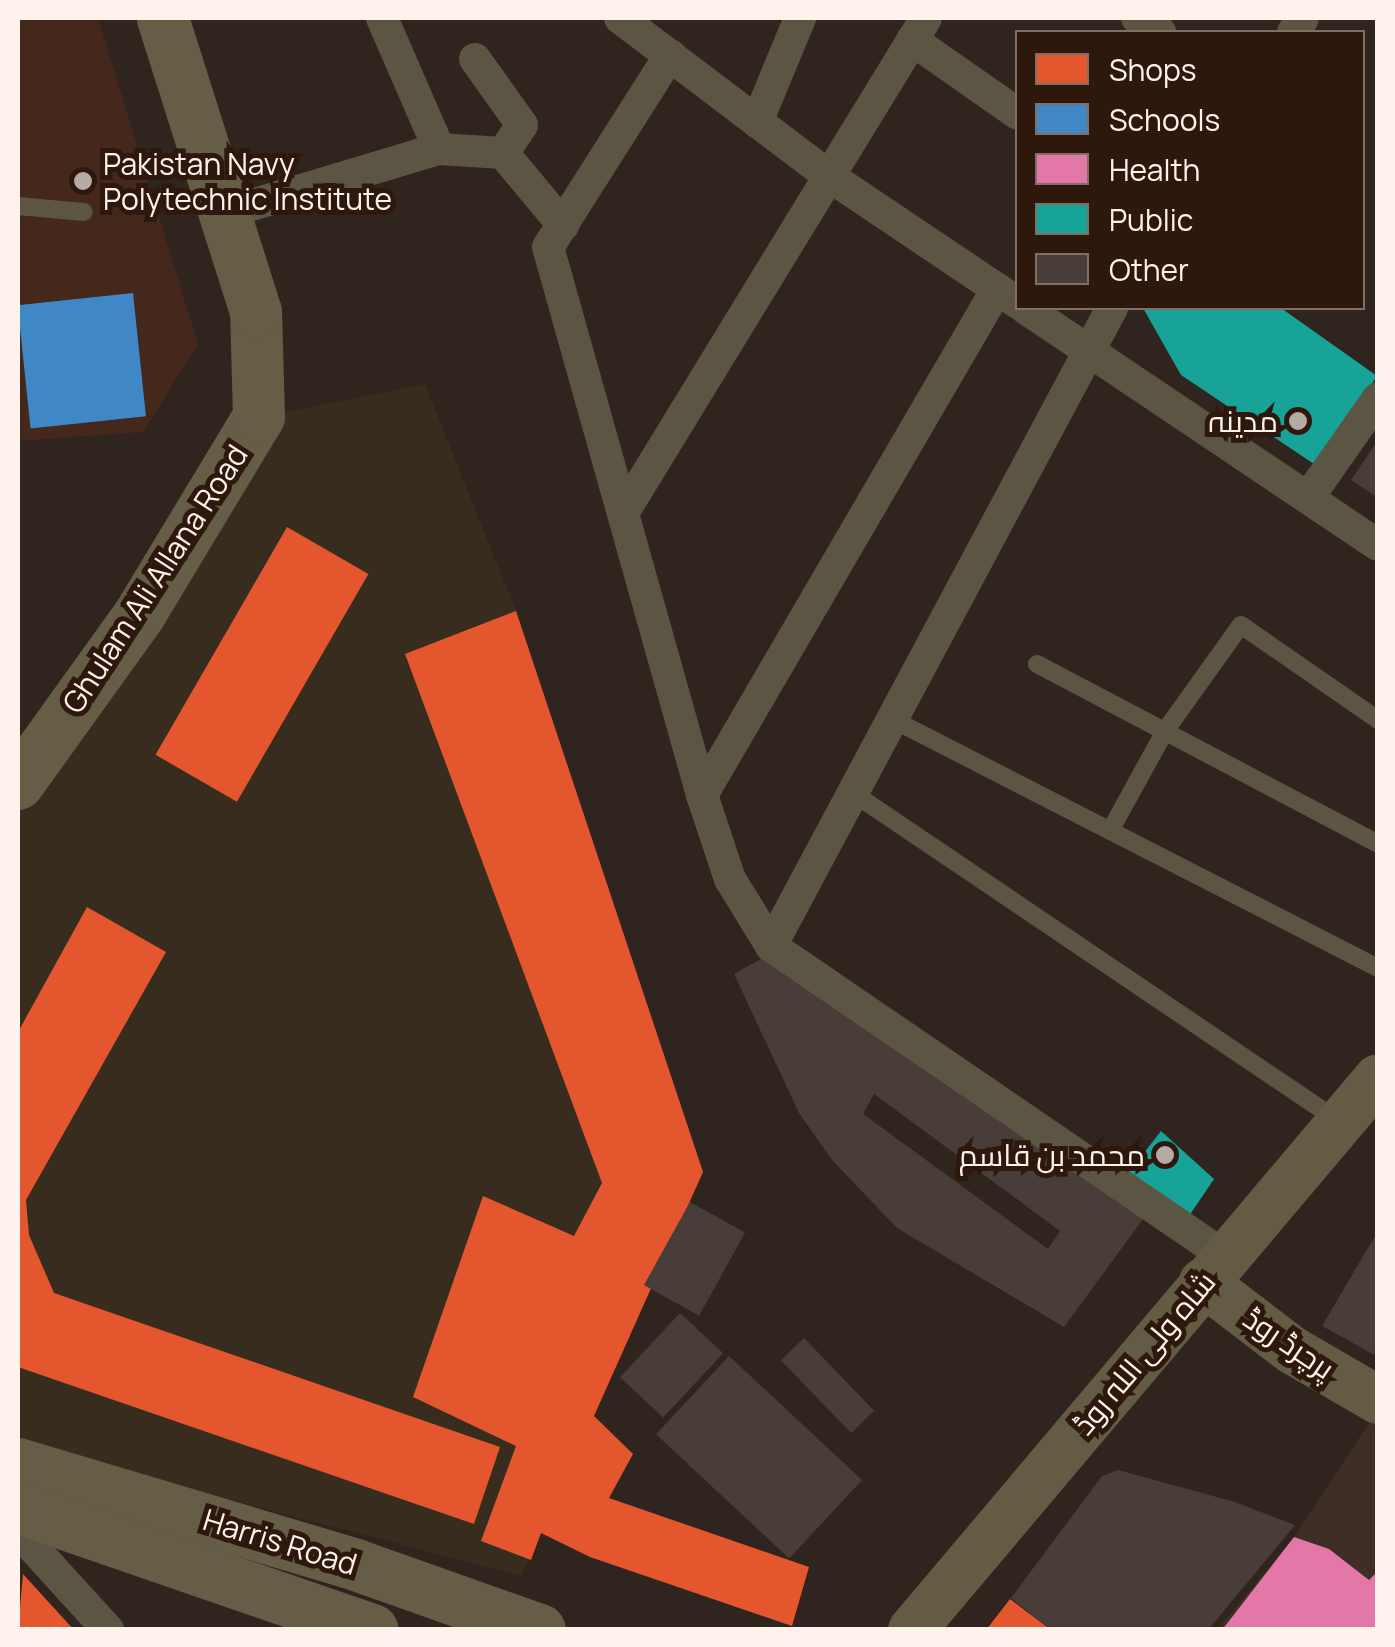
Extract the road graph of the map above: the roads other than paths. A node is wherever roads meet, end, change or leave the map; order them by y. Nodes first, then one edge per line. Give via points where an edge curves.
1 (163, 18) edge
2 (382, 18) edge
3 (620, 18) edge
4 (800, 18) edge
5 (919, 29) edge
6 (662, 38) edge
7 (475, 59) dead end
8 (1015, 111) edge
9 (758, 122) junction
10 (432, 151) junction
11 (502, 153) junction
12 (829, 176) junction
13 (18, 206) edge
14 (84, 212) dead end
15 (225, 213) junction
16 (563, 225) junction
17 (1013, 300) edge
18 (1028, 310) edge
19 (1111, 310) edge
20 (1087, 350) junction
21 (1378, 398) edge
22 (1308, 498) junction
23 (623, 513) junction
24 (1378, 545) edge
25 (1037, 664) dead end
26 (892, 719) junction
27 (1378, 720) edge
28 (1164, 731) junction
29 (18, 784) edge
30 (852, 792) junction
31 (702, 795) junction
32 (1110, 831) junction
33 (1378, 844) edge
34 (772, 946) junction
35 (1378, 968) edge
36 (1378, 1078) edge
37 (1340, 1122) junction
38 (1214, 1269) junction
39 (1378, 1400) edge
40 (18, 1464) edge
41 (18, 1508) edge
42 (18, 1531) edge
43 (108, 1630) edge
44 (374, 1630) edge
45 (540, 1630) edge
46 (912, 1630) edge

1 - 15 main road, Ghulam Ali Allana Road
2 - 10 street
3 - 6 street
4 - 9 street
5 - 8 street
5 - 12 street
6 - 9 street
6 - 16 street
7 - 11 street via 522,126
9 - 12 street
10 - 11 street
10 - 15 street
11 - 16 street
12 - 17 street
12 - 23 street
13 - 14 lane
15 - 29 main road, Ghulam Ali Allana Road via 256,312 259,417 140,614
16 - 23 street via 548,247
17 - 31 street
18 - 20 street
19 - 20 street
20 - 22 street
20 - 26 street
21 - 22 street
22 - 24 street
23 - 31 street
25 - 28 lane
26 - 30 street
26 - 32 lane
27 - 28 lane via 1242,625
28 - 32 lane
28 - 33 lane
30 - 34 street
30 - 37 lane
31 - 34 street via 730,879
32 - 35 lane
34 - 38 street
36 - 37 street, شاہ ولی اللہ روڈ
37 - 38 street, شاہ ولی اللہ روڈ
38 - 39 street, پرچرڈ روڈ via 1292,1350
38 - 46 street, شاہ ولی اللہ روڈ
40 - 45 main road, Harris Road via 356,1565
41 - 44 main road, Harris Road
42 - 43 street

